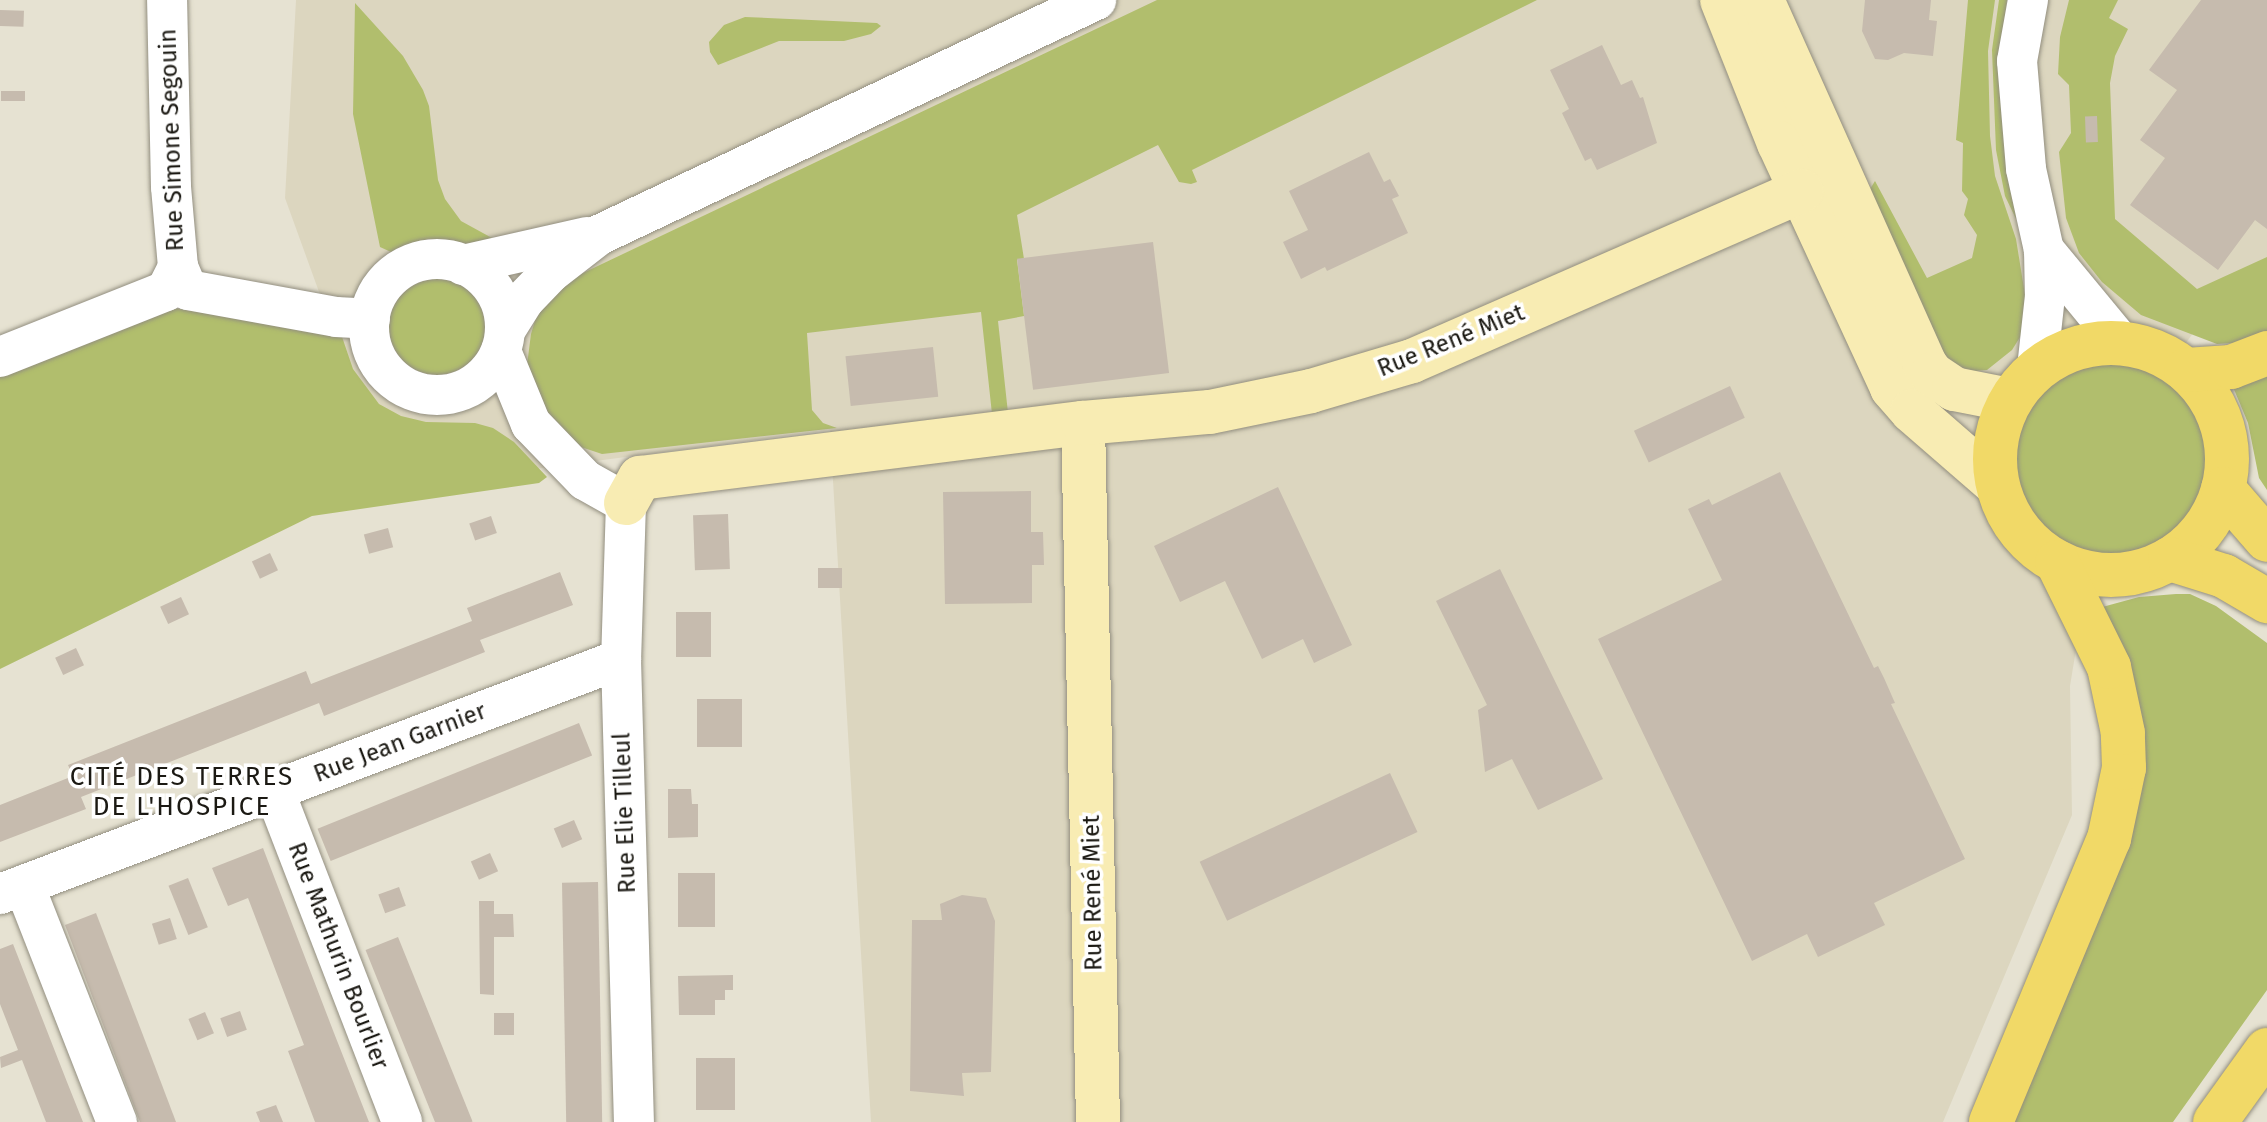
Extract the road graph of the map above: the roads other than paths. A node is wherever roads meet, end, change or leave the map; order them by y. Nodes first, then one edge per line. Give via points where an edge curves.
1 (167, 0) edge
2 (1096, 0) edge
3 (1722, 0) edge
4 (1762, 0) edge
5 (2028, 0) edge
6 (1801, 191) junction
7 (599, 235) junction
8 (2044, 250) junction
9 (463, 265) junction
10 (178, 267) junction
11 (370, 319) junction
12 (503, 340) junction
13 (2121, 343) junction
14 (2267, 353) edge
15 (0, 357) edge
16 (2186, 370) junction
17 (2024, 384) junction
18 (451, 393) junction
19 (1083, 423) junction
20 (531, 424) junction
21 (1996, 484) junction
22 (2223, 489) junction
23 (626, 503) junction
24 (2267, 540) edge
25 (2170, 559) junction
26 (2057, 562) junction
27 (2267, 601) edge
28 (621, 659) junction
29 (274, 790) junction
30 (12, 889) edge
31 (2267, 1050) edge
32 (117, 1122) edge
33 (402, 1122) edge
34 (634, 1122) edge
35 (1098, 1122) edge
36 (1991, 1122) edge
37 (2215, 1122) edge

1 - 10 street, Rue Simone Segouin
2 - 7 street
3 - 6 street
4 - 17 street via 1924,363 1954,389
5 - 8 street via 2017,61 2026,169
6 - 19 street, Rue René Miet via 1412,361 1311,391 1210,412
6 - 21 street via 1892,388
7 - 9 street
7 - 12 street via 524,300
8 - 13 street
8 - 17 street via 2045,296
9 - 11 street via 437,259 407,266 383,286
9 - 12 street via 492,286 500,299
10 - 11 street via 188,290
10 - 15 street, Rue Simone Segouin via 166,291
11 - 18 street via 374,353 394,380 425,394
12 - 18 street via 488,373
12 - 20 street
13 - 16 main road via 2145,347
13 - 17 main road via 2085,345
14 - 16 main road via 2231,367
16 - 22 main road via 2202,385 2222,424 2227,467
17 - 21 main road via 1995,441
18 - 20 street
19 - 23 street, Rue René Miet via 640,478
19 - 35 street, Rue René Miet
20 - 23 street via 585,480
21 - 26 main road via 2018,530
22 - 24 main road
22 - 25 main road via 2203,529
23 - 28 street, Rue Elie Tilleul
25 - 26 main road via 2126,575 2079,571
25 - 27 main road via 2224,576
26 - 36 main road via 2109,667 2123,733 2124,768 2109,839
28 - 29 street, Rue Jean Garnier
28 - 34 street, Rue Elie Tilleul
29 - 30 street, Rue Jean Garnier
29 - 33 street, Rue Mathurin Bourlier
30 - 32 street
31 - 37 main road

